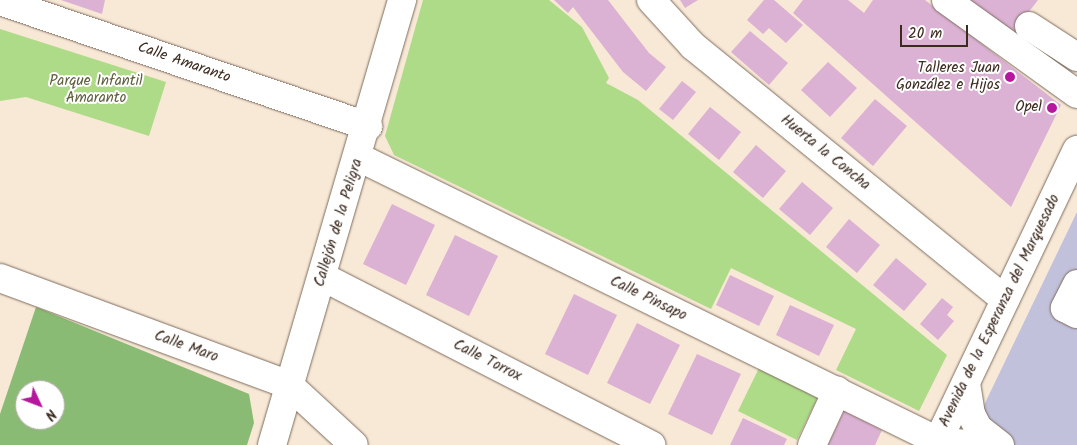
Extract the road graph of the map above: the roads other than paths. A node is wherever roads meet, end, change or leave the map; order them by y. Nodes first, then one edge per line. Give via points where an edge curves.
1 (402, 0) edge
2 (651, 0) edge
3 (946, 0) edge
4 (0, 1) edge
5 (1029, 26) dead end
6 (1077, 57) edge
7 (1077, 94) edge
8 (368, 126) junction
9 (1077, 150) edge
10 (358, 157) junction
11 (323, 277) junction
12 (0, 278) edge
13 (1077, 284) edge
14 (1005, 300) junction
15 (1071, 311) edge
16 (966, 383) junction
17 (289, 385) junction
18 (837, 391) junction
19 (937, 443) edge
20 (272, 445) edge
21 (354, 445) edge
22 (652, 445) edge
23 (812, 445) edge
24 (977, 445) edge
25 (1000, 445) edge

1 - 8 street, Callejón de la Peligra
2 - 14 street, Huerta la Concha via 693,46
3 - 7 street
4 - 8 street, Calle Amaranto
5 - 6 street
8 - 10 street, Callejón de la Peligra
9 - 14 street, Avenida de la Esperanza del Marquesado
10 - 11 street, Callejón de la Peligra
10 - 18 street, Calle Pinsapo
11 - 17 street, Callejón de la Peligra
11 - 22 street, Calle Torrox
12 - 17 street, Calle Maro
13 - 15 street
14 - 16 street, Avenida de la Esperanza del Marquesado
16 - 19 street, Avenida de la Esperanza del Marquesado
16 - 25 street via 970,414 978,428
17 - 20 street, Callejón de la Peligra
17 - 21 street, Calle Maro
18 - 19 street, Calle Pinsapo
18 - 23 street
19 - 24 street

